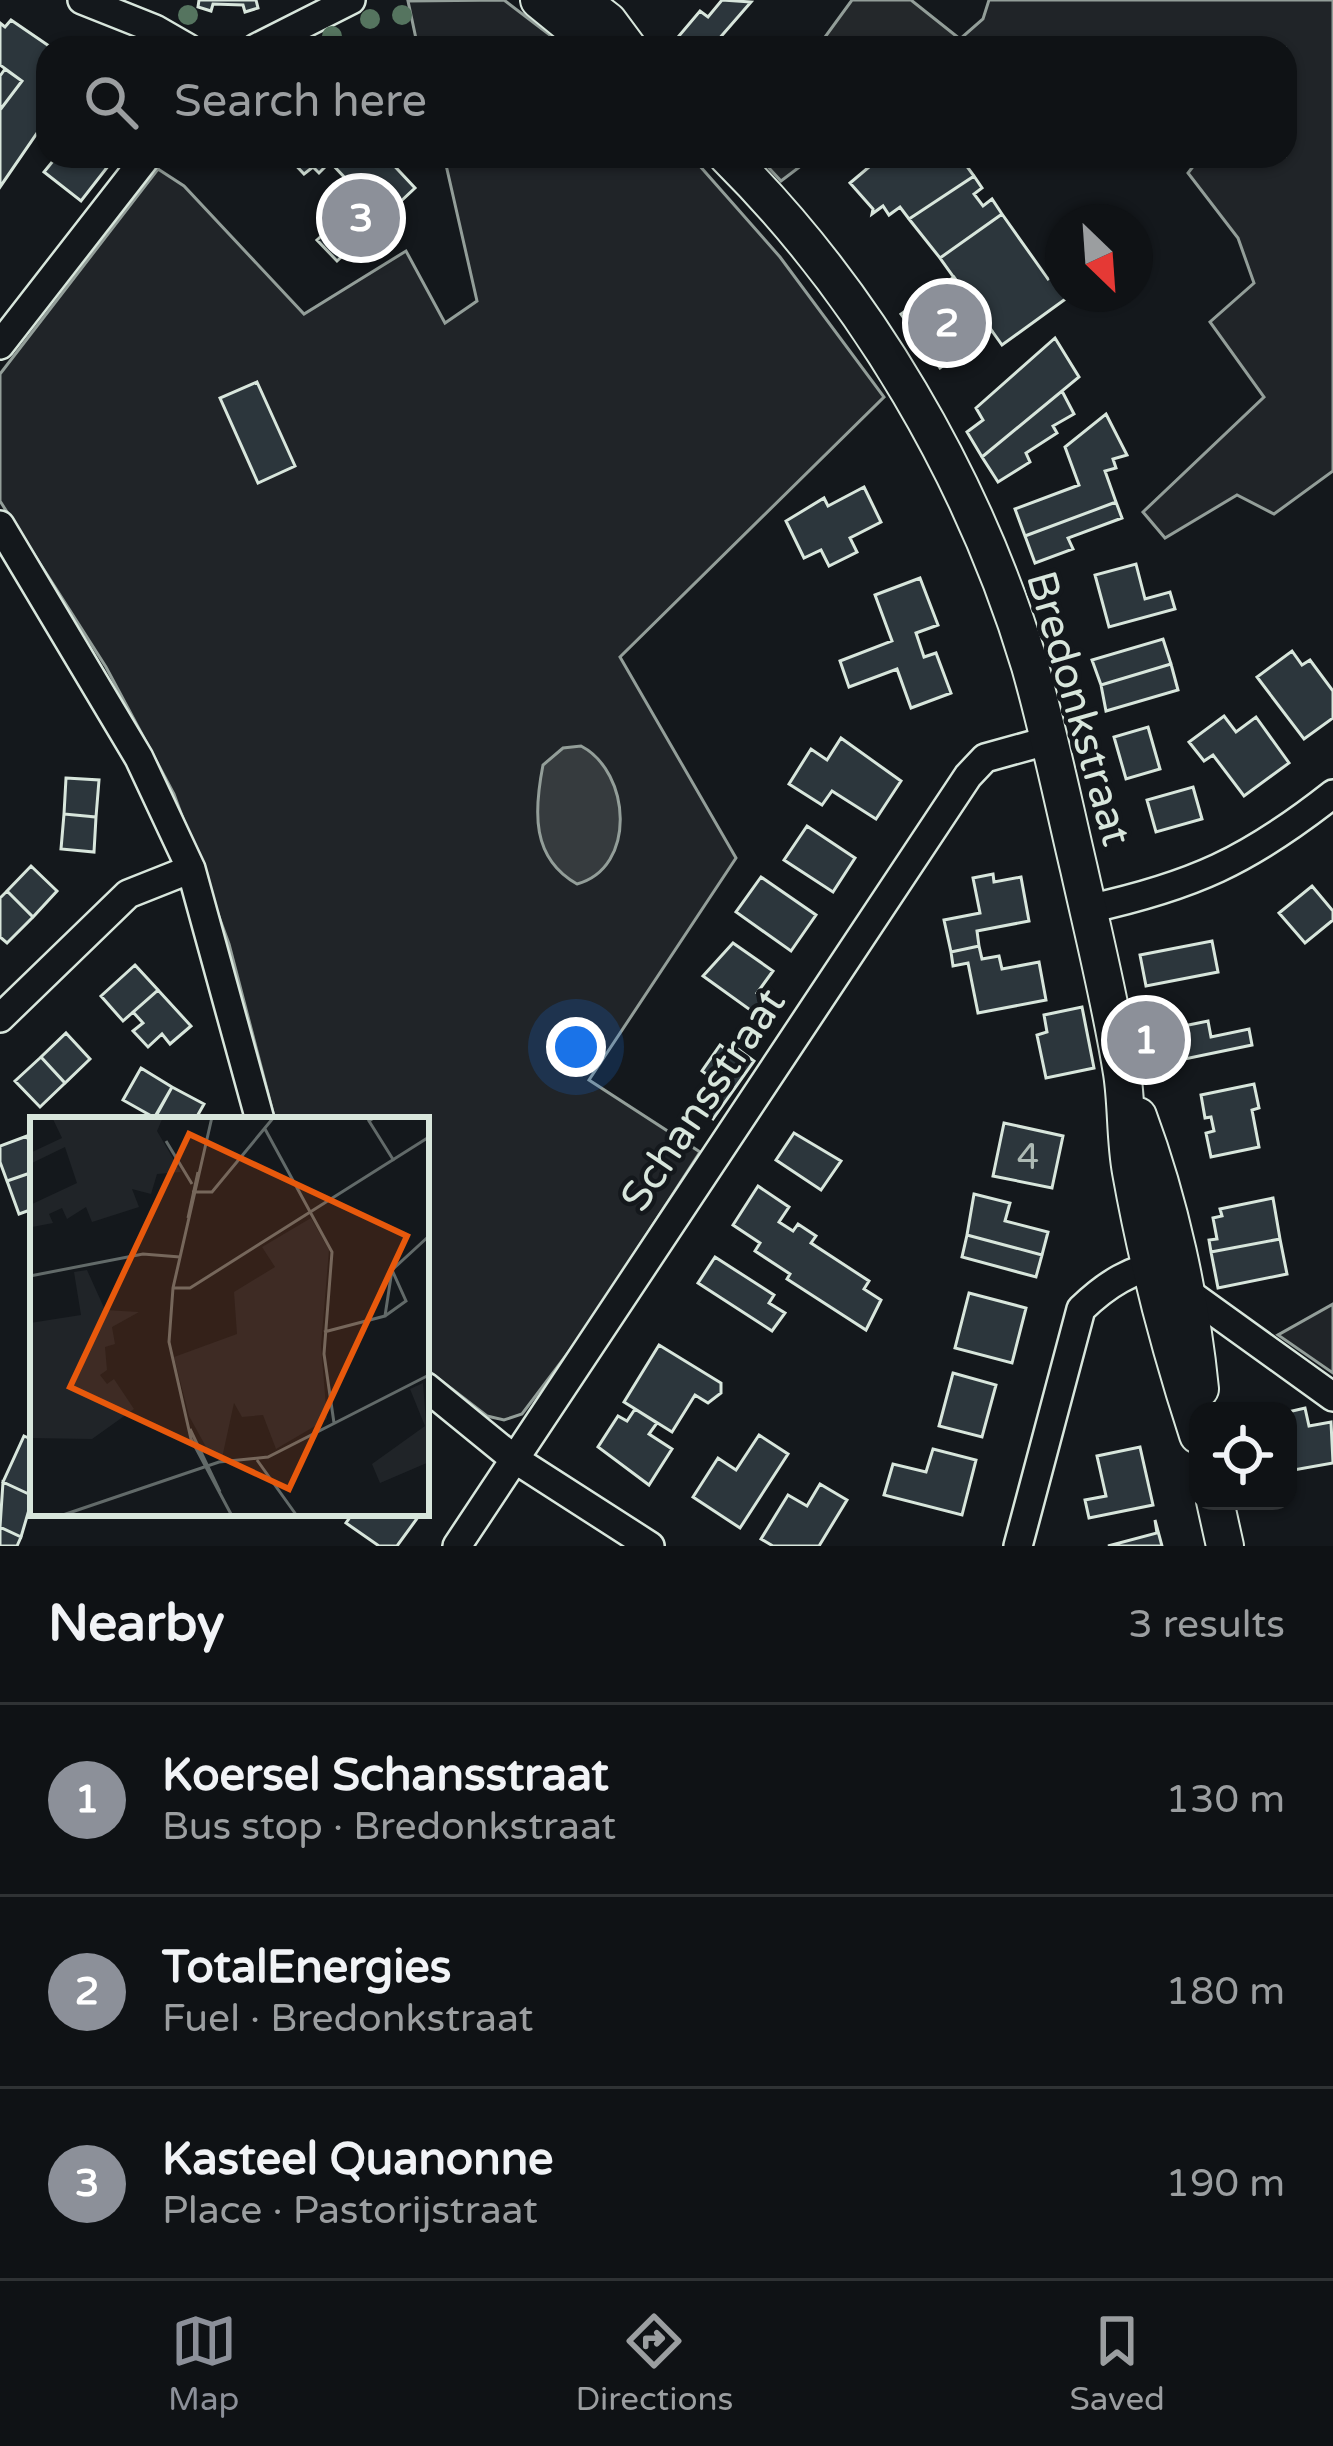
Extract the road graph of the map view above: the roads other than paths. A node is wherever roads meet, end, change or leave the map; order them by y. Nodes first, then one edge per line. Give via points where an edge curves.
1 (82, 0) edge
2 (351, 0) edge
3 (539, 0) edge
4 (581, 0) edge
5 (168, 36) edge
6 (280, 36) edge
7 (583, 36) edge
8 (619, 36) edge
9 (138, 168) edge
10 (738, 168) edge
11 (0, 345) edge
12 (0, 525) edge
13 (1050, 740) junction
14 (1333, 794) edge
15 (191, 869) junction
16 (1088, 909) junction
17 (0, 1018) edge
18 (259, 1117) edge
19 (1170, 1272) junction
20 (429, 1389) edge
21 (1333, 1397) edge
22 (1192, 1402) edge
23 (1201, 1402) edge
24 (513, 1458) junction
25 (1217, 1510) edge
26 (457, 1546) edge
27 (650, 1546) edge
28 (1018, 1546) edge
29 (1225, 1546) edge

1 - 5 street
2 - 6 street
3 - 7 street
4 - 8 street
9 - 11 street
10 - 13 street, Bredonkstraat via 858,313 913,402 986,548
12 - 15 street via 139,758
13 - 16 street, Bredonkstraat
13 - 24 street, Schansstraat via 985,758 968,776
14 - 16 street via 1216,872
15 - 17 street via 128,894
15 - 18 street
16 - 19 street, Bredonkstraat via 1122,1074 1154,1159
19 - 21 street
19 - 22 street, Bredonkstraat
19 - 23 street, Bredonkstraat via 1195,1342
19 - 28 street via 1107,1284 1081,1309
20 - 24 street
24 - 26 street, Schansstraat
24 - 27 street
25 - 29 street

